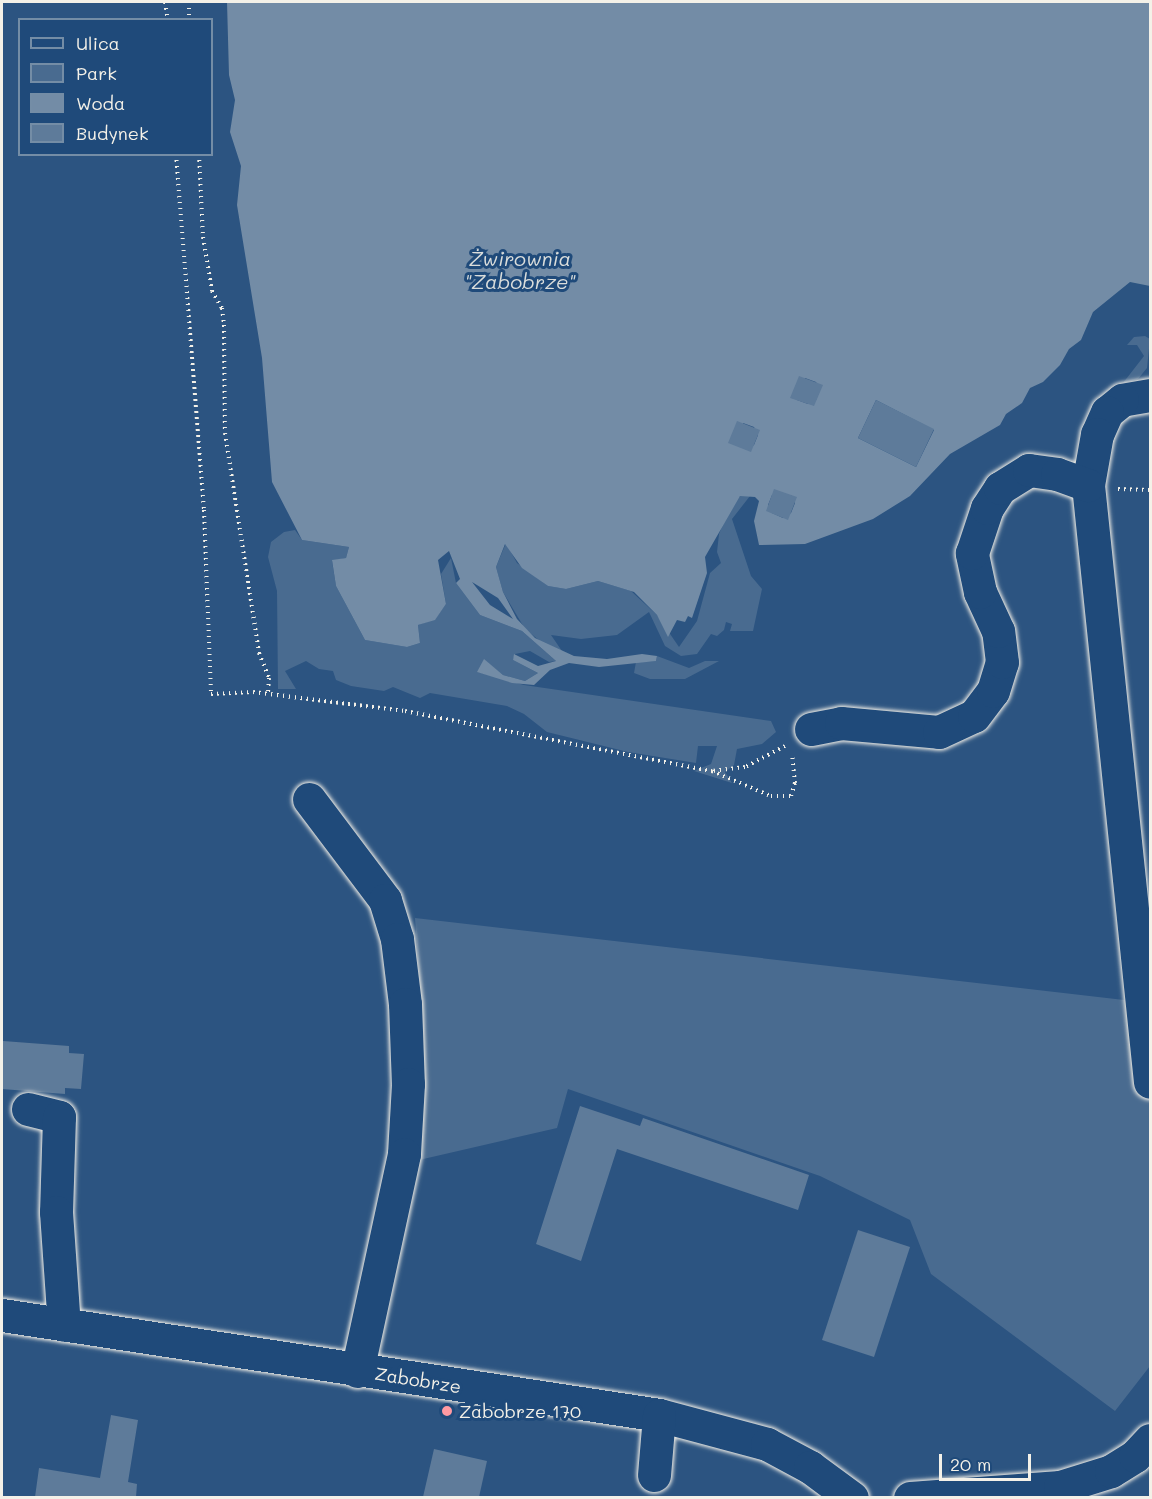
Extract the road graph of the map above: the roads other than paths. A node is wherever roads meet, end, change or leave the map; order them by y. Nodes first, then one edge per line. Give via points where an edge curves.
1 (1150, 395) edge
2 (1088, 485) junction
3 (811, 729) dead end
4 (309, 799) dead end
5 (1150, 1082) edge
6 (28, 1109) dead end
7 (2, 1315) edge
8 (64, 1325) junction
9 (357, 1371) junction
10 (659, 1415) junction
11 (1150, 1440) edge
12 (654, 1475) dead end
13 (965, 1496) edge
14 (852, 1497) edge
15 (910, 1497) edge

1 - 2 street via 1122,400 1107,412 1097,434
2 - 3 street via 1057,474 1029,471 1000,488 987,508 972,553 980,592 998,631 1002,662 993,691 974,716 939,732 841,723
2 - 5 street
4 - 9 street via 385,900 397,939 405,1004 408,1084 404,1154
6 - 8 street via 59,1117 56,1212
7 - 8 street, Zabobrze
8 - 9 street, Zabobrze
9 - 10 street, Zabobrze
10 - 12 street
10 - 14 street, Zabobrze via 767,1444 810,1467
11 - 13 street via 1127,1461 1084,1481
13 - 15 street

